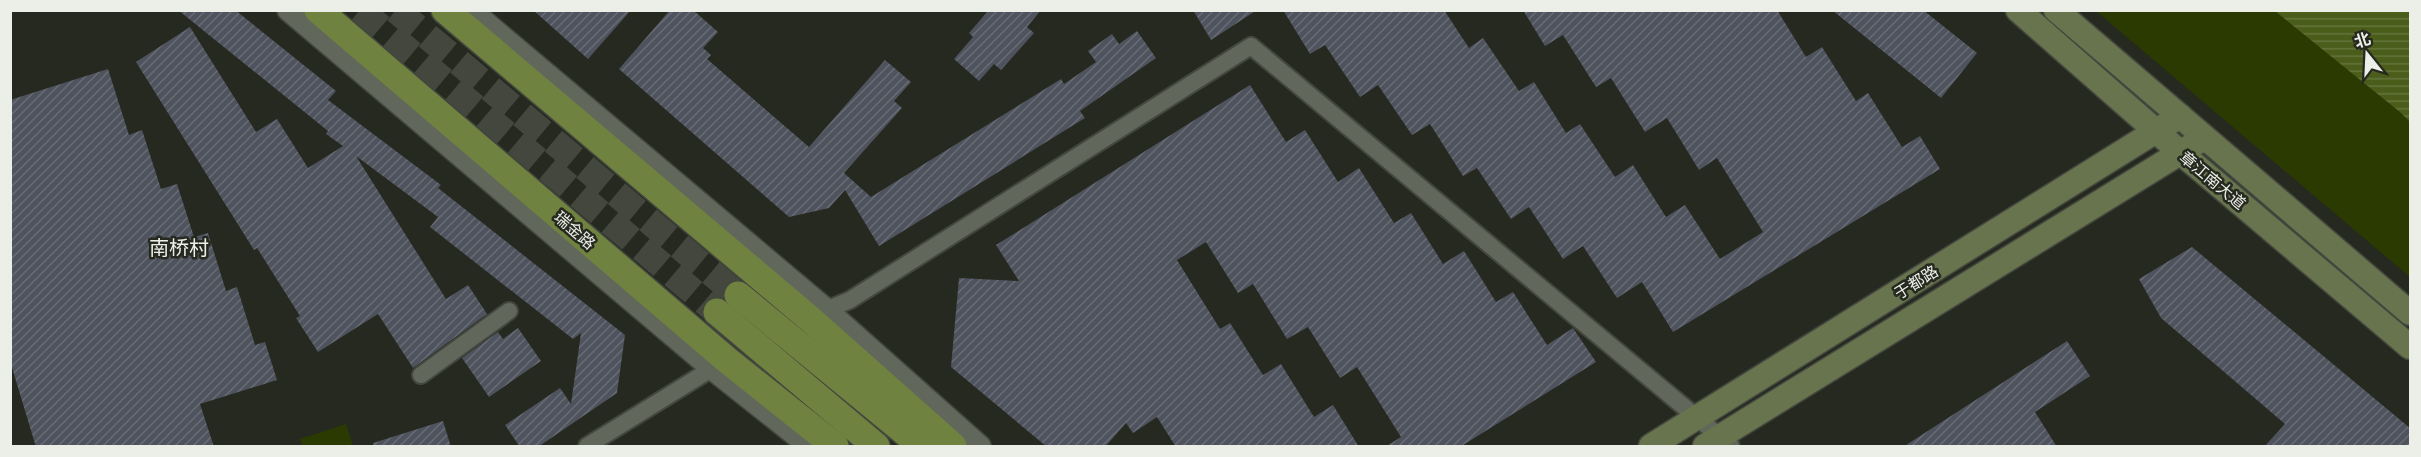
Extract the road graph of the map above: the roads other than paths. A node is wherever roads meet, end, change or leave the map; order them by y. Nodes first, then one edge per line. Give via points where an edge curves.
1 (288, 10) edge
2 (318, 10) edge
3 (445, 10) edge
4 (471, 10) edge
5 (2018, 10) edge
6 (2056, 10) edge
7 (2180, 116) junction
8 (2158, 132) junction
9 (2204, 138) junction
10 (2181, 153) junction
11 (738, 295) tunnel mouth
12 (509, 311) dead end
13 (717, 312) tunnel mouth
14 (2410, 313) edge
15 (818, 314) junction
16 (2410, 347) edge
17 (720, 364) junction
18 (421, 375) dead end
19 (1697, 417) junction
20 (1719, 443) edge
21 (587, 447) edge
22 (808, 447) edge
23 (835, 447) edge
24 (876, 447) edge
25 (922, 447) edge
26 (953, 447) edge
27 (980, 447) edge
28 (1651, 447) edge

1 - 17 street
2 - 17 main road, 瑞金路
3 - 15 main road
4 - 15 street
5 - 8 main road, 章江南大道
6 - 7 main road, 章江南大道
7 - 8 main road, 于都路
7 - 9 main road, 章江南大道
8 - 10 main road, 章江南大道
8 - 19 main road, 于都路
9 - 10 main road, 于都路
9 - 14 main road, 章江南大道
10 - 16 main road, 章江南大道
10 - 20 main road, 于都路
11 - 25 main road
12 - 18 street
13 - 24 main road
15 - 19 street via 850,300 1251,46
15 - 26 main road
15 - 27 street
17 - 21 street
17 - 22 street
17 - 23 main road, 瑞金路
19 - 20 street
19 - 28 main road, 于都路

